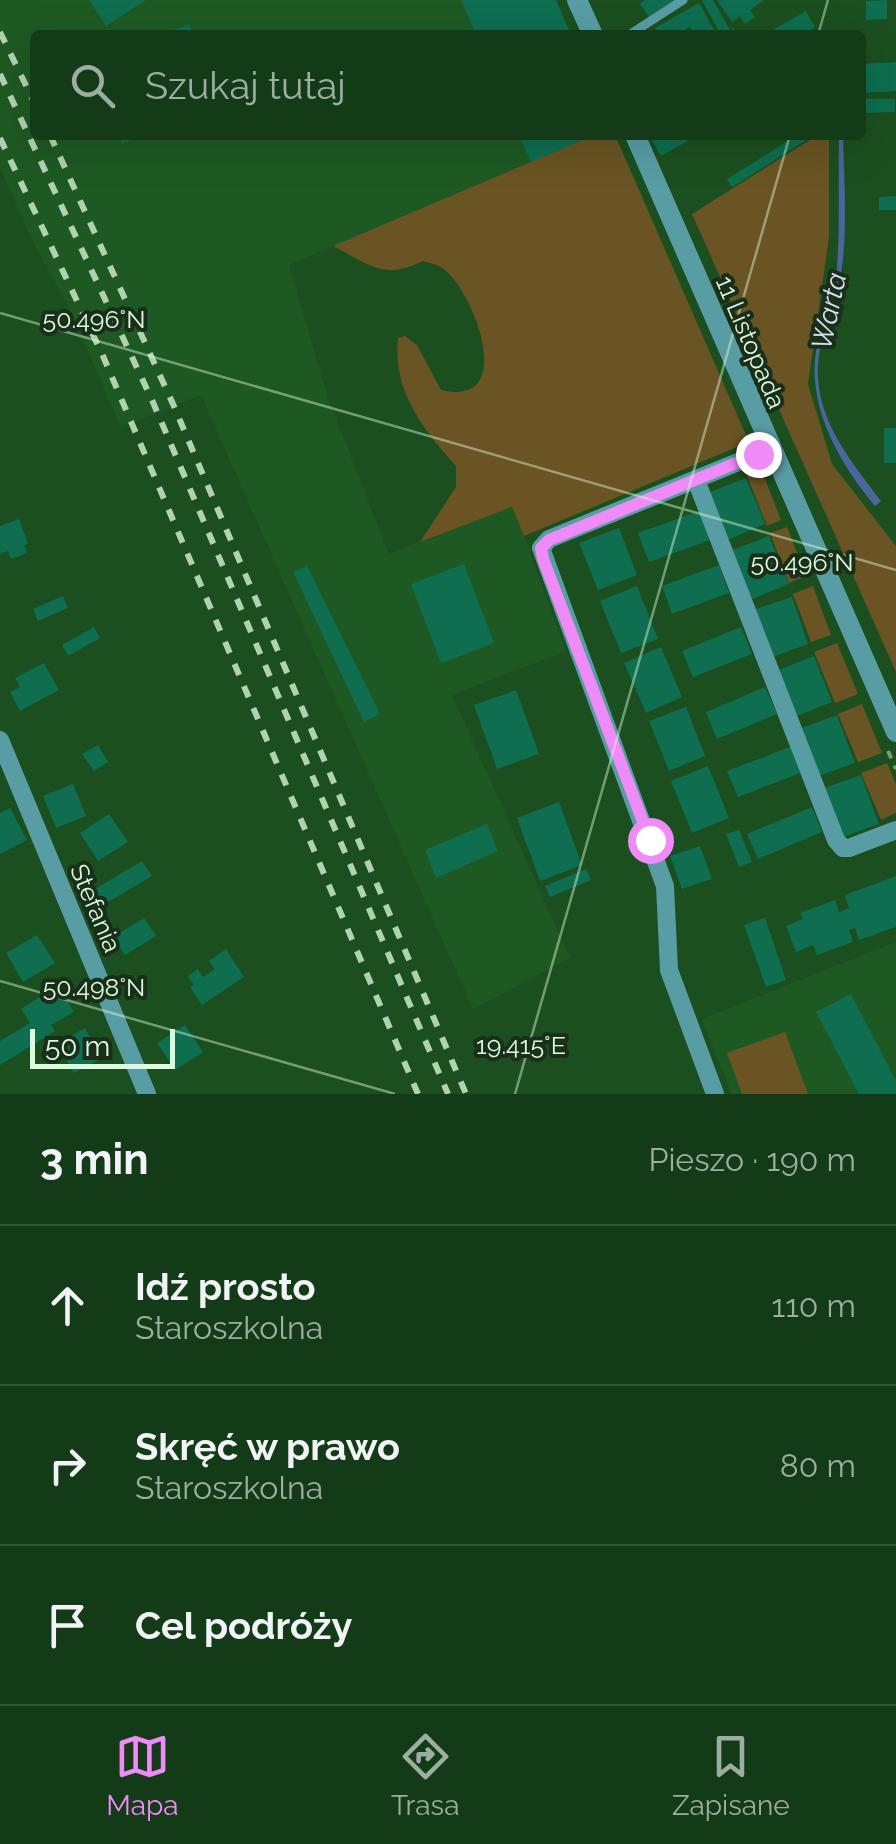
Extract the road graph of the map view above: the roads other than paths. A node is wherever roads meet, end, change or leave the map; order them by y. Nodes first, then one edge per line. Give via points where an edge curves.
1 (577, 0) edge
2 (684, 0) edge
3 (591, 30) edge
4 (637, 30) edge
5 (637, 140) edge
6 (770, 449) junction
7 (696, 480) junction
8 (896, 732) edge
9 (0, 740) edge
10 (896, 830) edge
11 (147, 1094) edge
12 (715, 1094) edge

1 - 3 street
2 - 4 lane
5 - 6 street, 11 Listopada
6 - 7 street
6 - 8 street, 11 Listopada
7 - 10 street via 838,845 849,848
7 - 12 street via 549,540 541,554 666,886 669,970
9 - 11 street, Stefania

